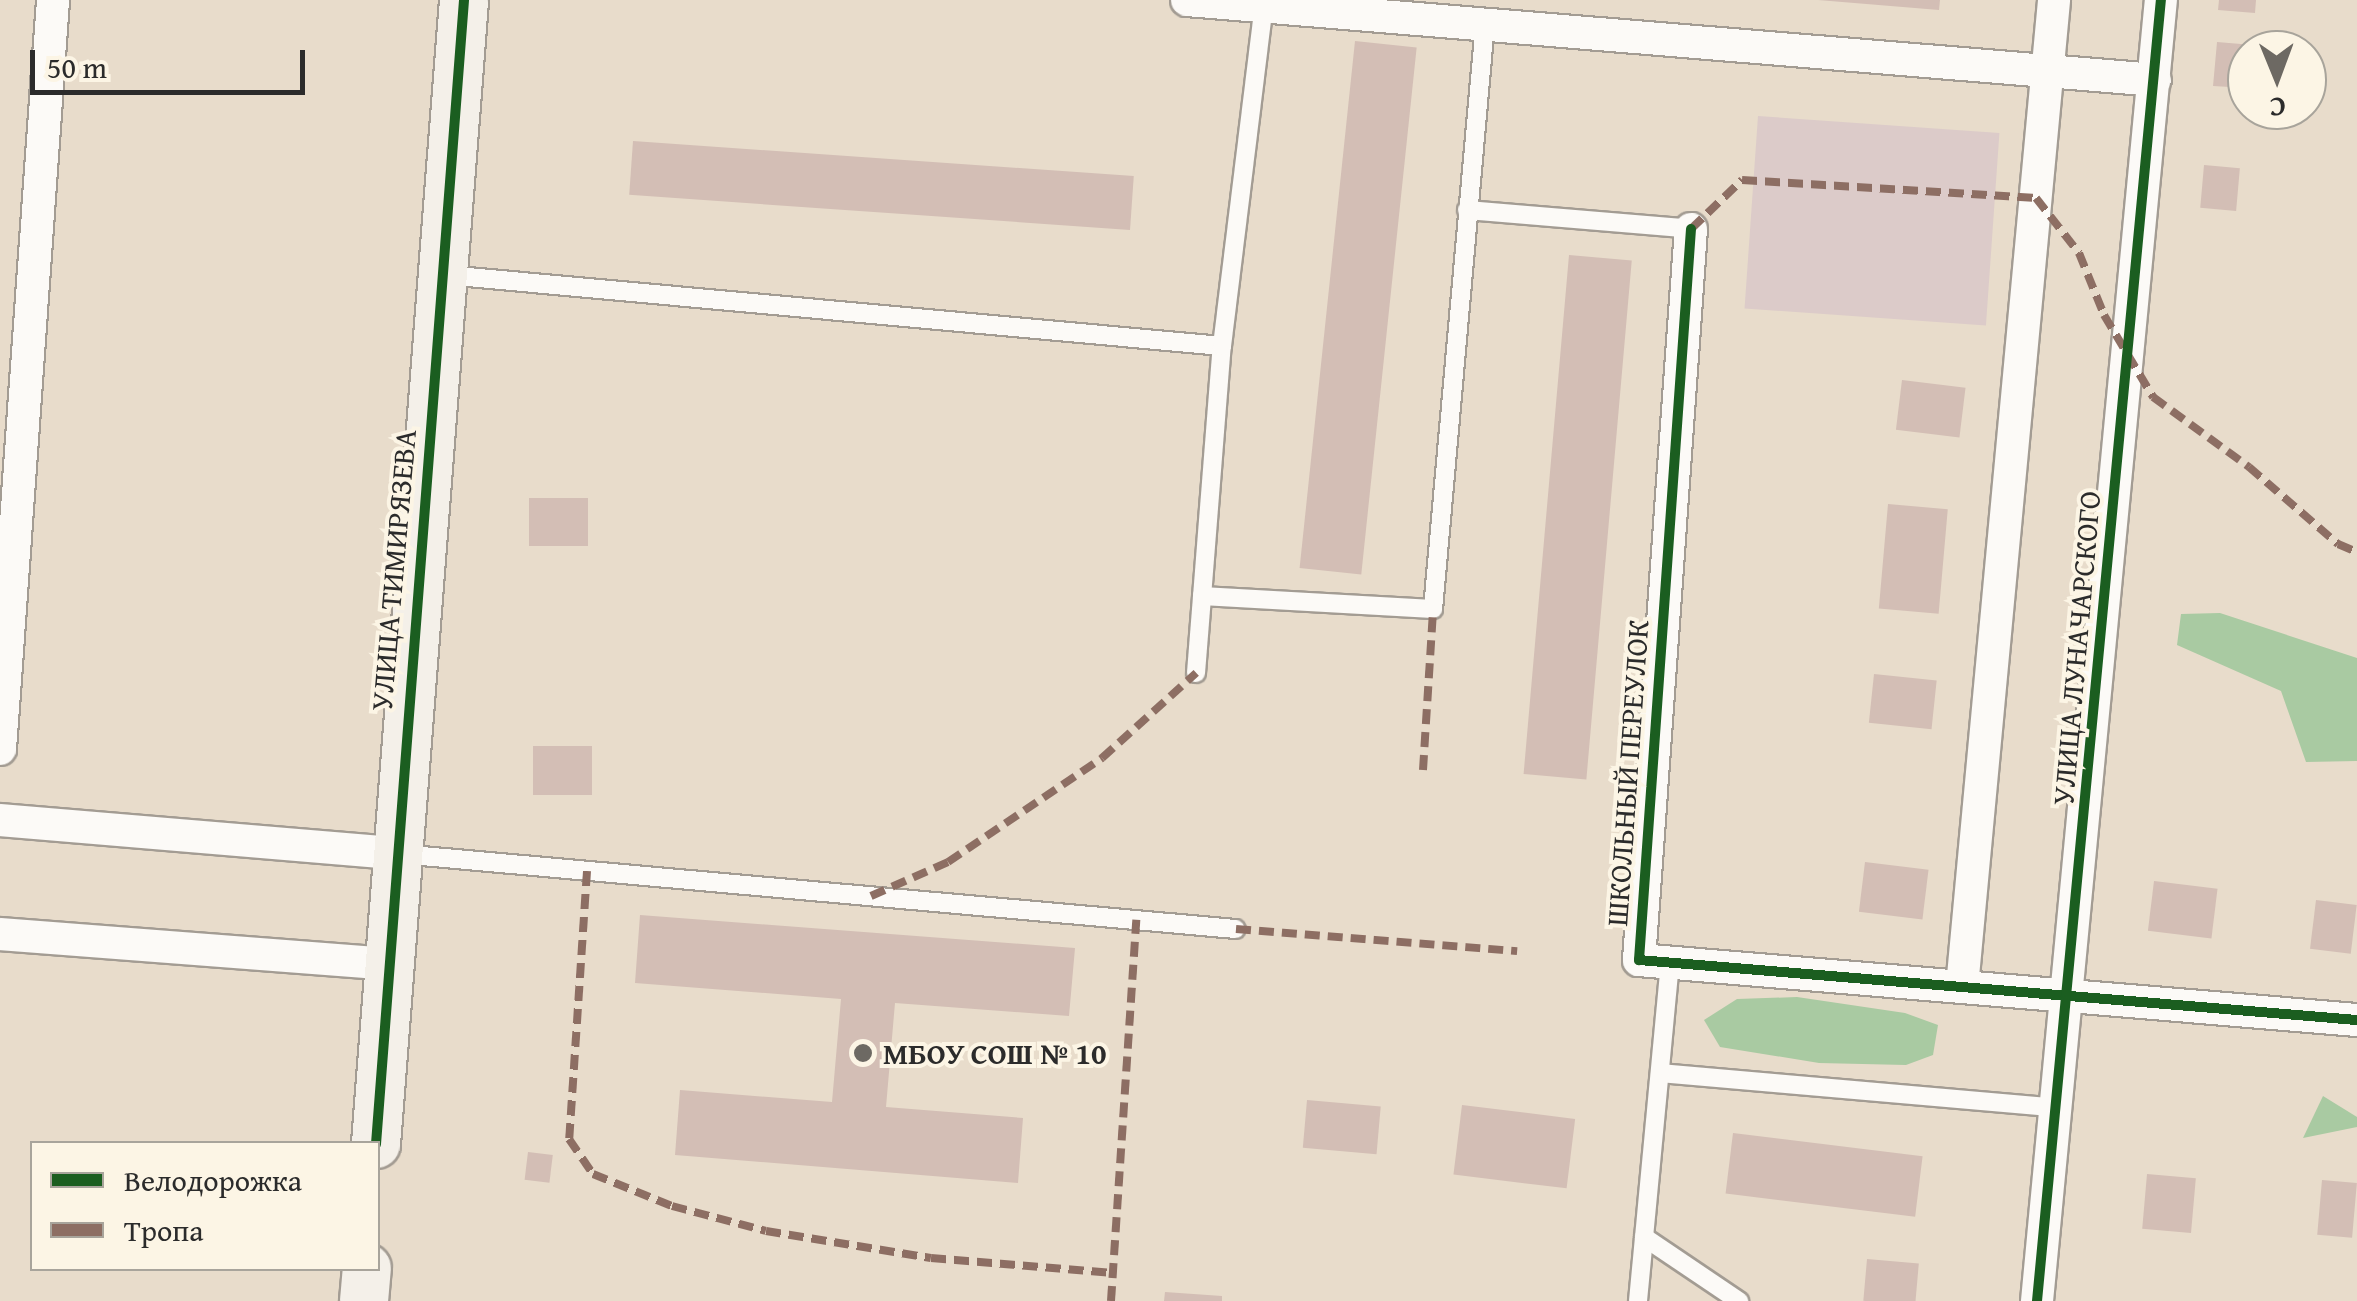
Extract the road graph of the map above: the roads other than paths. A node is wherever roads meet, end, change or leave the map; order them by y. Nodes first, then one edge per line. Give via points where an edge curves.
1 (53, 0) edge
2 (464, 0) edge
3 (1187, 0) edge
4 (2054, 0) edge
5 (2161, 0) edge
6 (1264, 3) edge
7 (1348, 6) edge
8 (1485, 24) junction
9 (2048, 71) junction
10 (2155, 80) junction
11 (1467, 210) junction
12 (1690, 230) joint
13 (442, 274) junction
14 (1222, 346) junction
15 (1202, 596) junction
16 (1196, 674) dead end
17 (0, 749) edge
18 (0, 820) edge
19 (395, 853) junction
20 (1236, 929) dead end
21 (0, 934) edge
22 (1670, 963) junction
23 (389, 964) junction
24 (1962, 987) junction
25 (2070, 996) junction
26 (2357, 1020) edge
27 (1660, 1073) junction
28 (2058, 1108) junction
29 (376, 1141) edge
30 (1644, 1238) junction
31 (367, 1271) edge
32 (364, 1301) edge
33 (1638, 1301) edge
34 (1739, 1301) edge
35 (2037, 1301) edge

1 - 17 street
2 - 13 street, УЛИЦА ТИМИРЯЗЕВА
3 - 6 street
4 - 9 street
5 - 10 street, УЛИЦА ЛУНАЧАРСКОГО
6 - 7 street
6 - 14 lane
7 - 8 street
8 - 9 street
8 - 11 lane
9 - 10 street
9 - 24 street
10 - 25 street, УЛИЦА ЛУНАЧАРСКОГО
11 - 12 lane
11 - 15 lane via 1433,610
12 - 22 street, ШКОЛЬНЫЙ ПЕРЕУЛОК via 1639,960
13 - 14 lane
13 - 19 street, УЛИЦА ТИМИРЯЗЕВА
14 - 15 lane
15 - 16 lane
18 - 19 street
19 - 20 lane
19 - 23 street, УЛИЦА ТИМИРЯЗЕВА
21 - 23 street
22 - 24 street
22 - 27 lane
23 - 29 street, УЛИЦА ТИМИРЯЗЕВА
24 - 25 street
25 - 26 street
25 - 28 street, УЛИЦА ЛУНАЧАРСКОГО
27 - 28 lane
27 - 30 lane
28 - 35 street, УЛИЦА ЛУНАЧАРСКОГО
30 - 33 lane
30 - 34 lane
31 - 32 street

